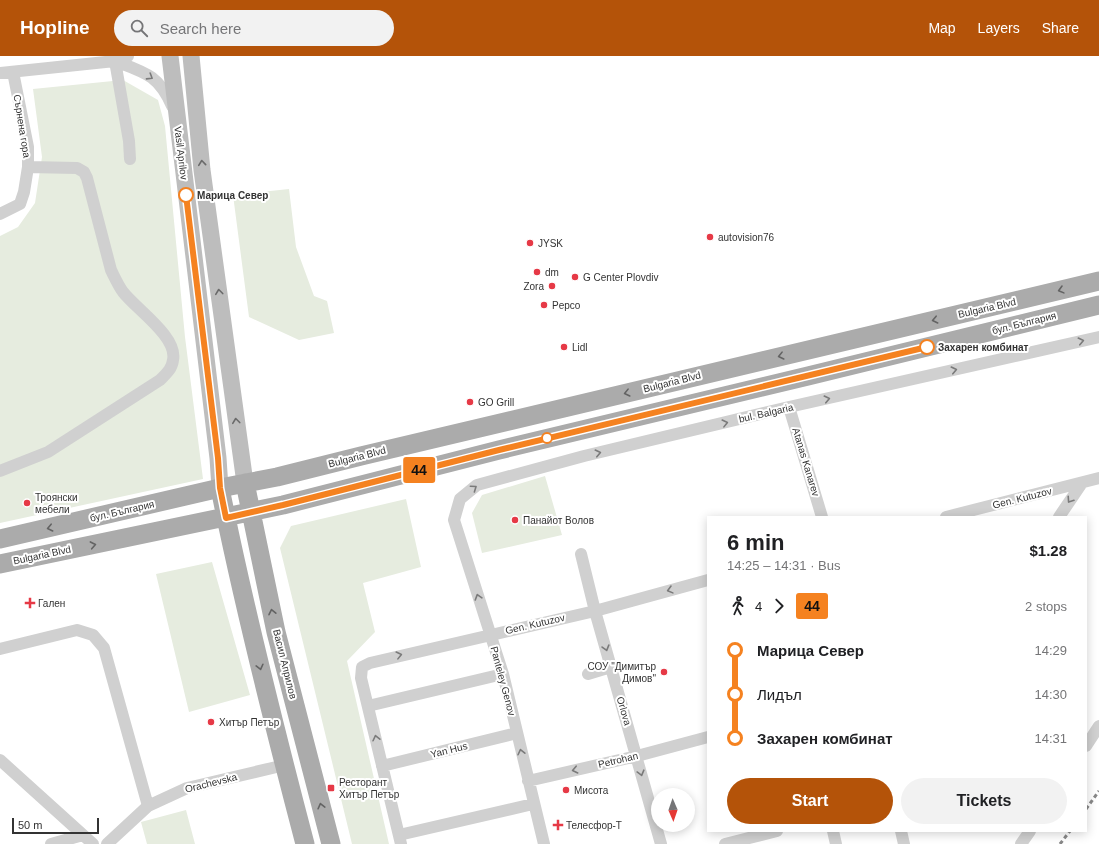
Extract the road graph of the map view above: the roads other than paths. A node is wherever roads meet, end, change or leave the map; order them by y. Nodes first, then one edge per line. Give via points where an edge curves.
1 (128, 56) edge
2 (170, 56) edge
3 (191, 56) edge
4 (114, 61) junction
5 (13, 72) junction
6 (0, 73) edge
7 (176, 114) junction
8 (130, 159) dead end
9 (28, 167) junction
10 (0, 214) edge
11 (1099, 281) edge
12 (1099, 305) edge
13 (1099, 337) edge
14 (802, 351) junction
15 (808, 376) junction
16 (789, 407) junction
17 (0, 471) edge
18 (1099, 478) edge
19 (244, 483) junction
20 (1082, 483) junction
21 (220, 488) junction
22 (251, 512) junction
23 (822, 516) edge
24 (950, 516) edge
25 (1060, 516) edge
26 (226, 518) junction
27 (454, 520) joint
28 (0, 539) edge
29 (581, 554) dead end
30 (0, 564) edge
31 (707, 580) edge
32 (595, 611) junction
33 (489, 634) junction
34 (0, 649) edge
35 (611, 668) junction
36 (503, 674) junction
37 (588, 674) dead end
38 (368, 706) junction
39 (1099, 726) edge
40 (516, 733) junction
41 (707, 738) edge
42 (1087, 744) edge
43 (637, 756) junction
44 (0, 760) edge
45 (285, 765) junction
46 (382, 766) junction
47 (528, 781) junction
48 (533, 804) junction
49 (148, 806) junction
50 (775, 832) edge
51 (833, 832) edge
52 (901, 832) edge
53 (1029, 832) edge
54 (83, 835) junction
55 (400, 840) edge
56 (760, 840) edge
57 (51, 844) edge
58 (93, 844) edge
59 (107, 844) edge
60 (305, 844) edge
61 (331, 844) edge
62 (544, 844) edge
63 (660, 844) edge
64 (725, 844) edge
65 (836, 844) edge
66 (904, 844) edge
67 (1021, 844) edge

1 - 4 street
2 - 7 main road, Vasil Aprilov
19 -> 3 main road, Vasil Aprilov via 202,170
4 - 5 street
4 -> 7 street via 155,79 162,86
4 - 8 street
5 - 6 street
5 - 9 street, Сърнена гора via 28,147
7 - 21 main road, Vasil Aprilov
9 - 10 street, Сърнена гора via 20,204
9 - 17 street via 77,168 84,172 111,270 124,293 166,337 174,359 160,380 48,452
11 -> 14 main road, Bulgaria Blvd
12 - 15 main road, бул. България
16 -> 13 street, bul. Balgaria
14 - 15 main road
14 -> 19 main road, Bulgaria Blvd
15 - 22 main road, бул. България
16 - 23 street, Atanas Kanarev
27 -> 16 street, bul. Balgaria via 460,499 477,485 584,456
18 - 20 street, Gen. Kutuzov
19 - 21 main road, бул. България
19 - 22 main road, Васил Априлов
20 - 24 street, Gen. Kutuzov
20 -> 25 street
21 - 26 main road
21 -> 28 main road, бул. България
22 - 26 main road, бул. България
61 -> 22 main road, Васил Априлов via 276,632
30 -> 26 main road, Bulgaria Blvd
26 -> 45 main road
33 -> 27 street, Panteley Genov
29 - 32 street, Orlova
31 -> 32 street, Gen. Kutuzov
32 - 33 street, Gen. Kutuzov
32 -> 35 street, Orlova
33 - 36 street, Panteley Genov
38 -> 33 street, Gen. Kutuzov via 361,678 362,667
34 - 49 street via 77,630 93,634 104,648
35 - 37 street
35 - 43 street, Orlova
36 - 38 street
36 - 40 street, Panteley Genov
46 -> 38 street
39 - 42 street
40 - 46 street, Yan Hus
47 -> 40 street, Panteley Genov
41 - 43 street, Petrohan
43 -> 47 street, Petrohan
43 -> 63 street, Orlova
44 - 54 street
45 - 49 street, Orachevska via 187,788
45 - 60 main road
46 - 55 street
47 - 48 street, Panteley Genov
48 - 55 street
48 - 62 street, Panteley Genov
49 - 59 street, Orachevska
50 - 56 street
51 - 65 street
52 - 66 street
53 - 67 street
54 - 57 street
54 - 58 street
56 - 64 street

